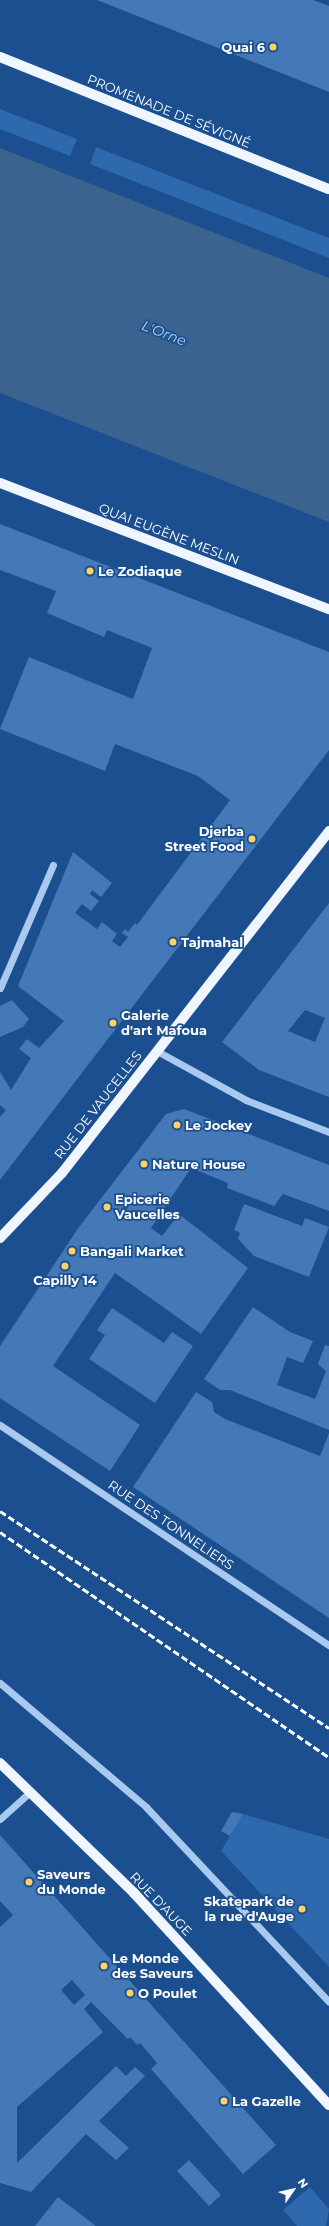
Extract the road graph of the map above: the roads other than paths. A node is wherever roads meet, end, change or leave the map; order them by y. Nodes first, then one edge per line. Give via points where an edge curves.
1 (0, 58) edge
2 (329, 189) edge
3 (0, 483) edge
4 (329, 609) edge
5 (329, 830) edge
6 (53, 866) dead end
7 (0, 988) edge
8 (157, 1051) junction
9 (329, 1132) edge
10 (0, 1238) edge
11 (0, 1425) edge
12 (329, 1644) edge
13 (0, 1683) edge
14 (0, 1763) edge
15 (29, 1793) junction
16 (0, 1819) edge
17 (329, 2002) edge
18 (329, 2105) edge

1 - 2 main road, PROMENADE DE SÉVIGNÉ
3 - 4 main road, QUAI EUGÈNE MESLIN
5 - 8 main road, RUE DE VAUCELLES
6 - 7 street
8 - 9 street via 246,1100
8 - 10 main road, RUE DE VAUCELLES via 62,1173
11 - 12 street, RUE DES TONNELIERS
13 - 17 street via 146,1807
14 - 15 main road, RUE D'AUGE
15 - 16 street
15 - 18 main road, RUE D'AUGE via 134,1893

